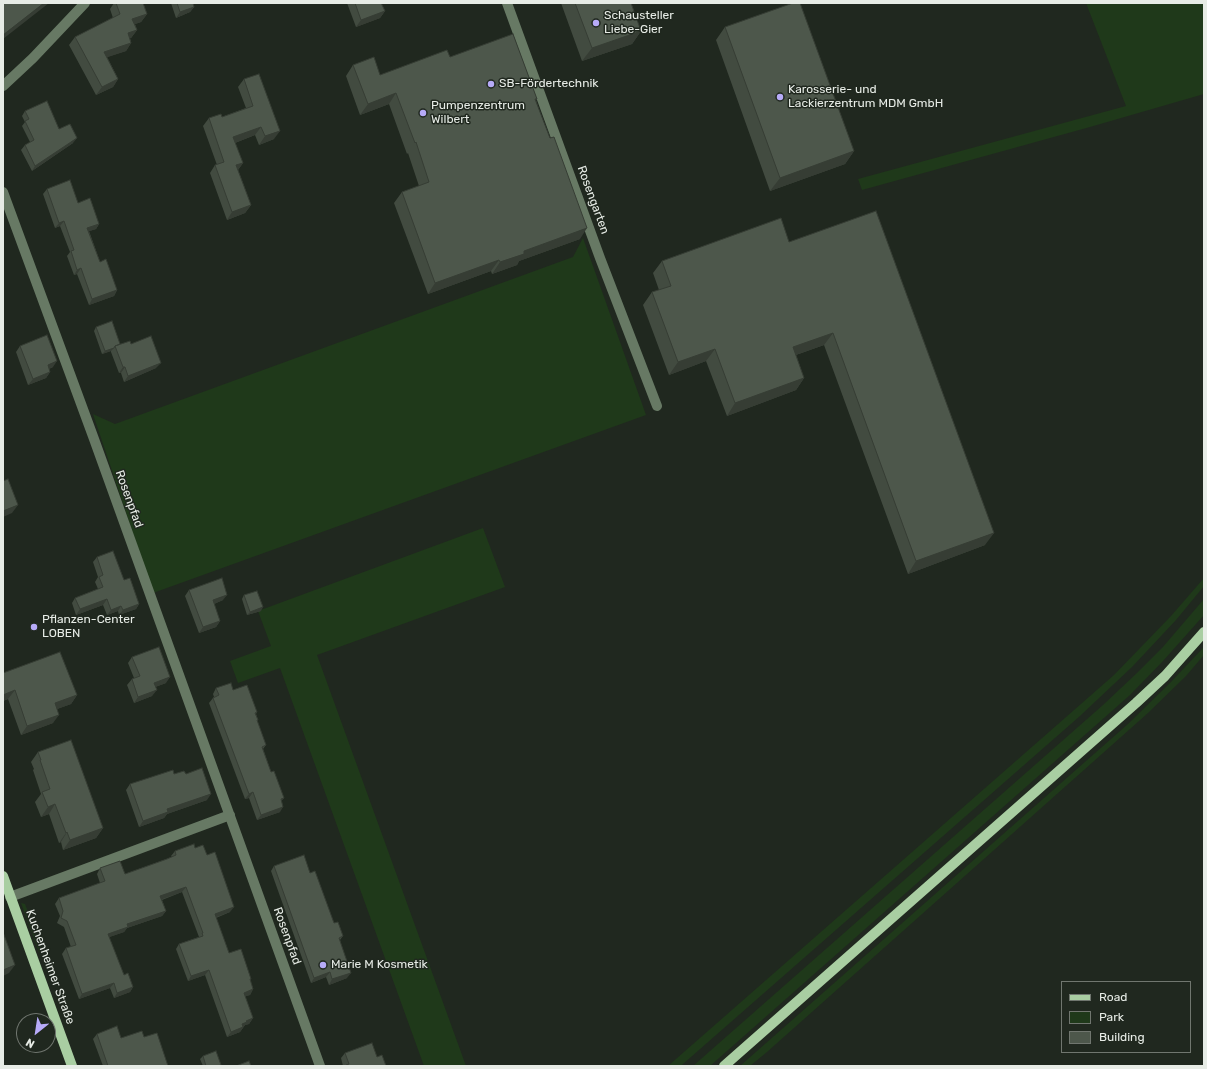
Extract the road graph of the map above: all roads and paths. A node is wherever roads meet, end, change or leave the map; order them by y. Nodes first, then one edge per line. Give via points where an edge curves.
1 (85, 3) edge
2 (507, 3) edge
3 (3, 86) edge
4 (3, 192) edge
5 (656, 406) dead end
6 (1204, 632) edge
7 (230, 815) junction
8 (3, 876) edge
9 (10, 897) junction
10 (72, 1066) edge
11 (320, 1066) edge
12 (724, 1066) edge

1 - 3 street
2 - 5 street, Rosengarten
4 - 7 street, Rosenpfad
6 - 12 main road via 1165,676 1136,703
7 - 9 street
7 - 11 street, Rosenpfad
8 - 9 main road, Kuchenheimer Straße
9 - 10 main road, Kuchenheimer Straße

